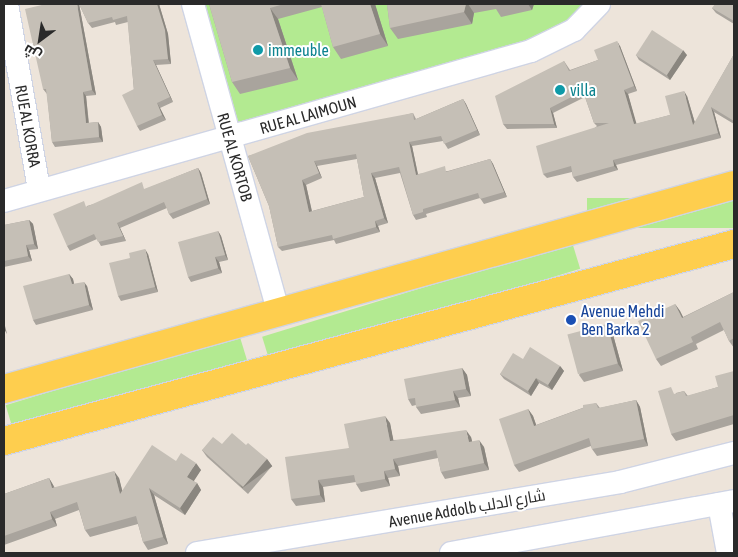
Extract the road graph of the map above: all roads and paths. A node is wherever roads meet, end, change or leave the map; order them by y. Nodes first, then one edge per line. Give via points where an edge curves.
1 (7, 4) edge
2 (193, 4) edge
3 (599, 4) edge
4 (229, 137) junction
5 (734, 185) edge
6 (40, 190) junction
7 (4, 201) edge
8 (734, 244) edge
9 (278, 311) junction
10 (4, 389) edge
11 (4, 441) edge
12 (734, 453) edge
13 (727, 503) edge
14 (500, 549) edge
15 (197, 553) edge
16 (451, 553) edge
17 (728, 553) edge

1 - 6 street, RUE AL KORRA
2 - 4 street, RUE AL KORTOB
3 - 4 street, RUE AL LAIMOUN via 574,30 547,45
4 - 6 street, RUE AL LAIMOUN
4 - 9 street, RUE AL KORTOB
5 - 9 main road
6 - 7 street, RUE AL LAIMOUN
8 - 11 main road
9 - 10 main road
12 - 15 street, Avenue Addolb شارع الدلب via 620,482
13 - 14 street
13 - 17 street
14 - 16 street

